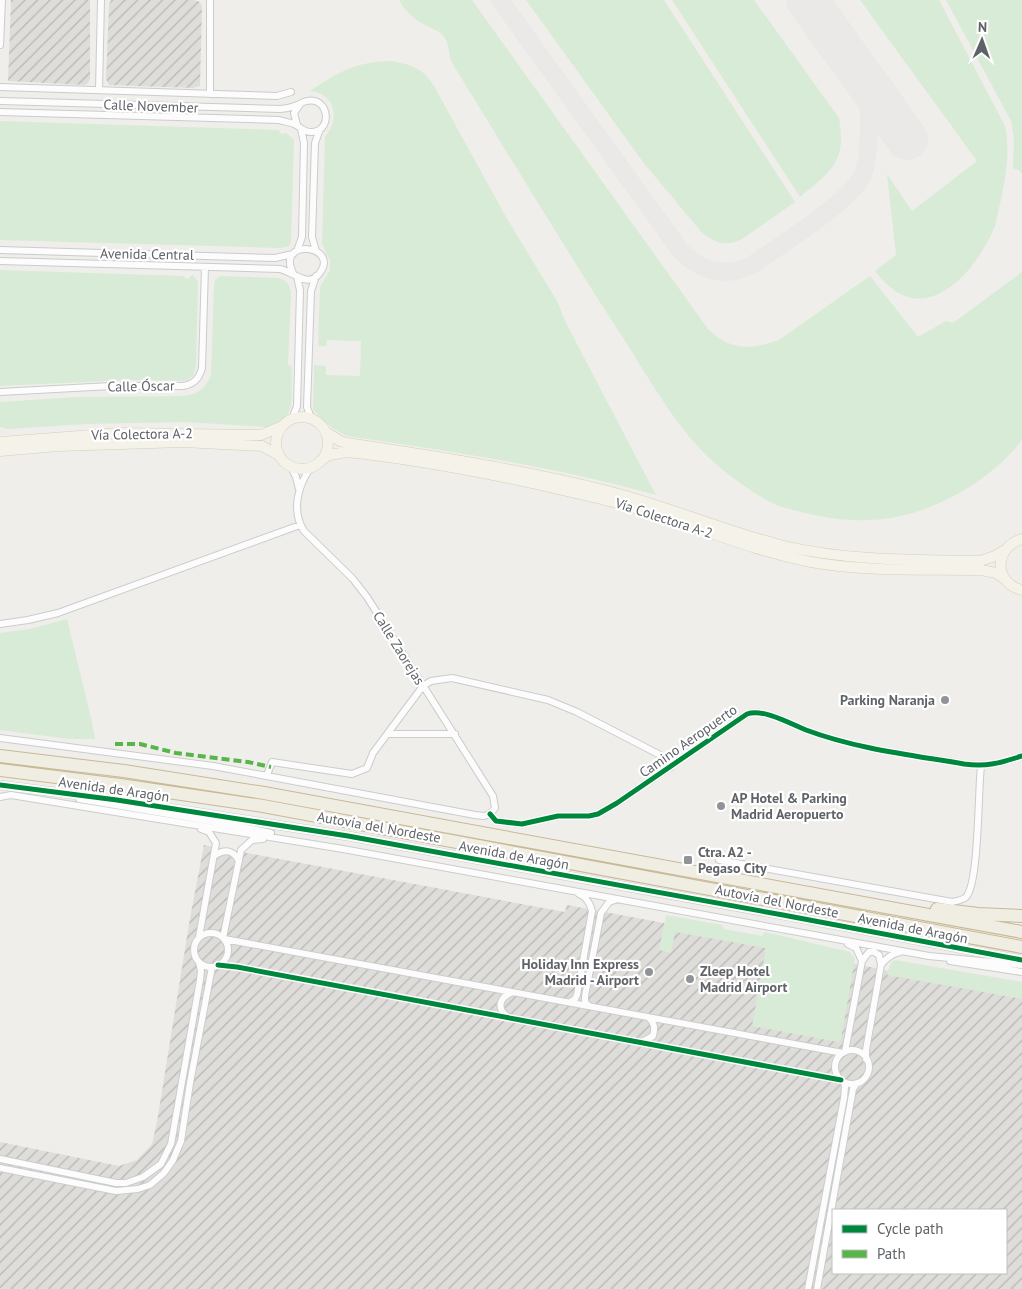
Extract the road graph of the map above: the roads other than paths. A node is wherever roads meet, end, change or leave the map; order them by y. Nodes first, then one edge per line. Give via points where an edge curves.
1 (2, 0) edge
2 (102, 0) edge
3 (210, 2) edge
4 (0, 45) edge
5 (0, 88) edge
6 (99, 90) junction
7 (291, 92) dead end
8 (210, 94) junction
9 (0, 101) edge
10 (301, 103) junction
11 (0, 112) edge
12 (299, 127) junction
13 (320, 129) junction
14 (0, 250) edge
15 (316, 251) junction
16 (295, 252) junction
17 (0, 261) edge
18 (205, 267) junction
19 (295, 275) junction
20 (316, 276) junction
21 (0, 392) edge
22 (311, 418) junction
23 (292, 419) junction
24 (282, 426) junction
25 (326, 432) junction
26 (0, 442) edge
27 (0, 451) edge
28 (280, 456) junction
29 (322, 460) junction
30 (290, 465) junction
31 (311, 467) junction
32 (299, 489) junction
33 (300, 525) junction
34 (1022, 539) edge
35 (1005, 550) junction
36 (1006, 580) junction
37 (1022, 590) edge
38 (0, 624) edge
39 (423, 686) junction
40 (388, 734) junction
41 (455, 734) junction
42 (0, 738) edge
43 (0, 756) edge
44 (1022, 756) edge
45 (981, 766) junction
46 (671, 767) junction
47 (0, 770) edge
48 (267, 775) junction
49 (7, 789) edge
50 (0, 797) edge
51 (490, 814) junction
52 (189, 824) junction
53 (297, 842) junction
54 (343, 849) junction
55 (214, 856) junction
56 (720, 860) dead end
57 (239, 861) junction
58 (787, 889) junction
59 (573, 891) junction
60 (617, 899) junction
61 (1022, 915) edge
62 (1022, 932) edge
63 (199, 937) junction
64 (224, 938) junction
65 (840, 940) junction
66 (1022, 947) edge
67 (902, 952) junction
68 (929, 956) junction
69 (1022, 960) edge
70 (862, 961) junction
71 (199, 962) junction
72 (881, 965) junction
73 (1022, 965) edge
74 (215, 966) junction
75 (1022, 972) edge
76 (511, 993) junction
77 (570, 1002) junction
78 (589, 1006) junction
79 (509, 1017) junction
80 (648, 1017) junction
81 (638, 1043) junction
82 (844, 1052) junction
83 (866, 1059) junction
84 (842, 1081) junction
85 (857, 1083) junction
86 (0, 1159) edge
87 (0, 1168) edge
88 (808, 1289) edge
89 (817, 1289) edge

1 - 4 street
2 - 6 street
3 - 8 street
5 - 6 street, Calle November
6 - 8 street, Calle November
7 - 8 street, Calle November via 277,96
9 - 10 street, Calle November via 280,109
10 - 12 street via 294,113
10 - 13 street via 312,100 322,105 326,120
11 - 12 street, Calle November via 279,120
12 - 13 street via 311,132
12 - 16 street via 304,143 302,233
13 - 15 street via 315,143 312,237
14 - 16 street, Avenida Central via 276,258
15 - 16 street via 307,248
15 - 20 street via 322,264
16 - 19 street via 290,265
17 - 18 street, Avenida Central
18 - 19 street, Avenida Central via 280,269
18 - 21 street, Calle Óscar via 202,368 194,382 183,386
19 - 20 street via 307,280
19 - 23 street via 300,290 297,406
20 - 22 street via 310,291 307,407
22 - 23 main road
22 - 25 main road
23 - 24 main road
24 - 26 main road, Vía Colectora A-2 via 261,435 119,433
24 - 28 main road via 276,444
25 - 29 main road via 328,447
25 - 35 main road, Vía Colectora A-2 via 347,442 494,466 604,490 749,536 822,553 878,560 980,561
27 - 28 main road, Vía Colectora A-2 via 183,442 262,446
28 - 30 main road
29 - 31 main road
29 - 36 main road, Vía Colectora A-2 via 346,452 492,475 602,499 811,562 878,569 981,570
30 - 31 main road via 304,469
30 - 32 street
31 - 32 street
32 - 33 street
33 - 38 street via 58,612
33 - 39 street, Calle Zaorejas via 360,587
34 - 35 main road, Vía Colectora A-2 via 1011,543
35 - 36 main road via 1000,567
36 - 37 main road, Vía Colectora A-2
39 - 40 street
39 - 41 street, Calle Zaorejas
39 - 46 street via 452,678 548,700 664,757
40 - 41 street
40 - 48 street via 363,771 352,774 272,762
41 - 51 street, Calle Zaorejas via 492,796 495,808
42 - 48 street
43 - 58 highway, Autovía del Nordeste via 124,770 264,793
44 - 45 street, Camino Aeropuerto
45 - 46 street, Camino Aeropuerto via 846,743 752,712
45 - 56 street via 978,835 971,889 960,900 952,902
46 - 51 street, Camino Aeropuerto via 598,814 558,816 522,824 496,821
47 - 66 highway, Autovía del Nordeste via 263,806
48 - 51 street via 475,815
49 - 50 street
49 - 52 street
49 - 54 street via 234,825
49 - 69 street, Avenida de Aragón via 117,800 348,836
52 - 53 street
52 - 55 street via 209,832 216,844
53 - 54 street
53 - 57 street via 252,840 241,850
54 - 59 street
55 - 57 street via 232,852
55 - 63 street
57 - 64 street
58 - 61 highway via 978,914
58 - 62 highway, Autovía del Nordeste
59 - 60 street
59 - 77 street via 585,896 592,911 577,995
60 - 65 street
60 - 78 street via 609,902 601,913 585,996
63 - 64 street via 214,933
63 - 71 street via 194,949
64 - 74 street via 227,954 222,963
64 - 76 street
65 - 67 street
65 - 70 street via 856,948
67 - 68 street
67 - 72 street via 894,953
68 - 73 street
68 - 75 street, Avenida de Aragón
70 - 72 street via 869,952 874,952 879,955
70 - 82 street
71 - 74 street
71 - 86 street via 200,980 171,1144 160,1164 136,1180 116,1183
72 - 83 street
74 - 79 street via 237,967
74 - 87 street via 191,1075 181,1141 164,1173 150,1185 116,1191
76 - 77 street
76 - 79 street via 505,995 500,1004 502,1012
77 - 78 street
78 - 80 street
79 - 81 street
80 - 81 street via 655,1028 653,1036
80 - 82 street
81 - 84 street
82 - 83 street via 857,1051
82 - 84 street via 835,1066
83 - 85 street via 868,1073
84 - 85 street
84 - 88 street via 844,1098
85 - 89 street via 853,1088

